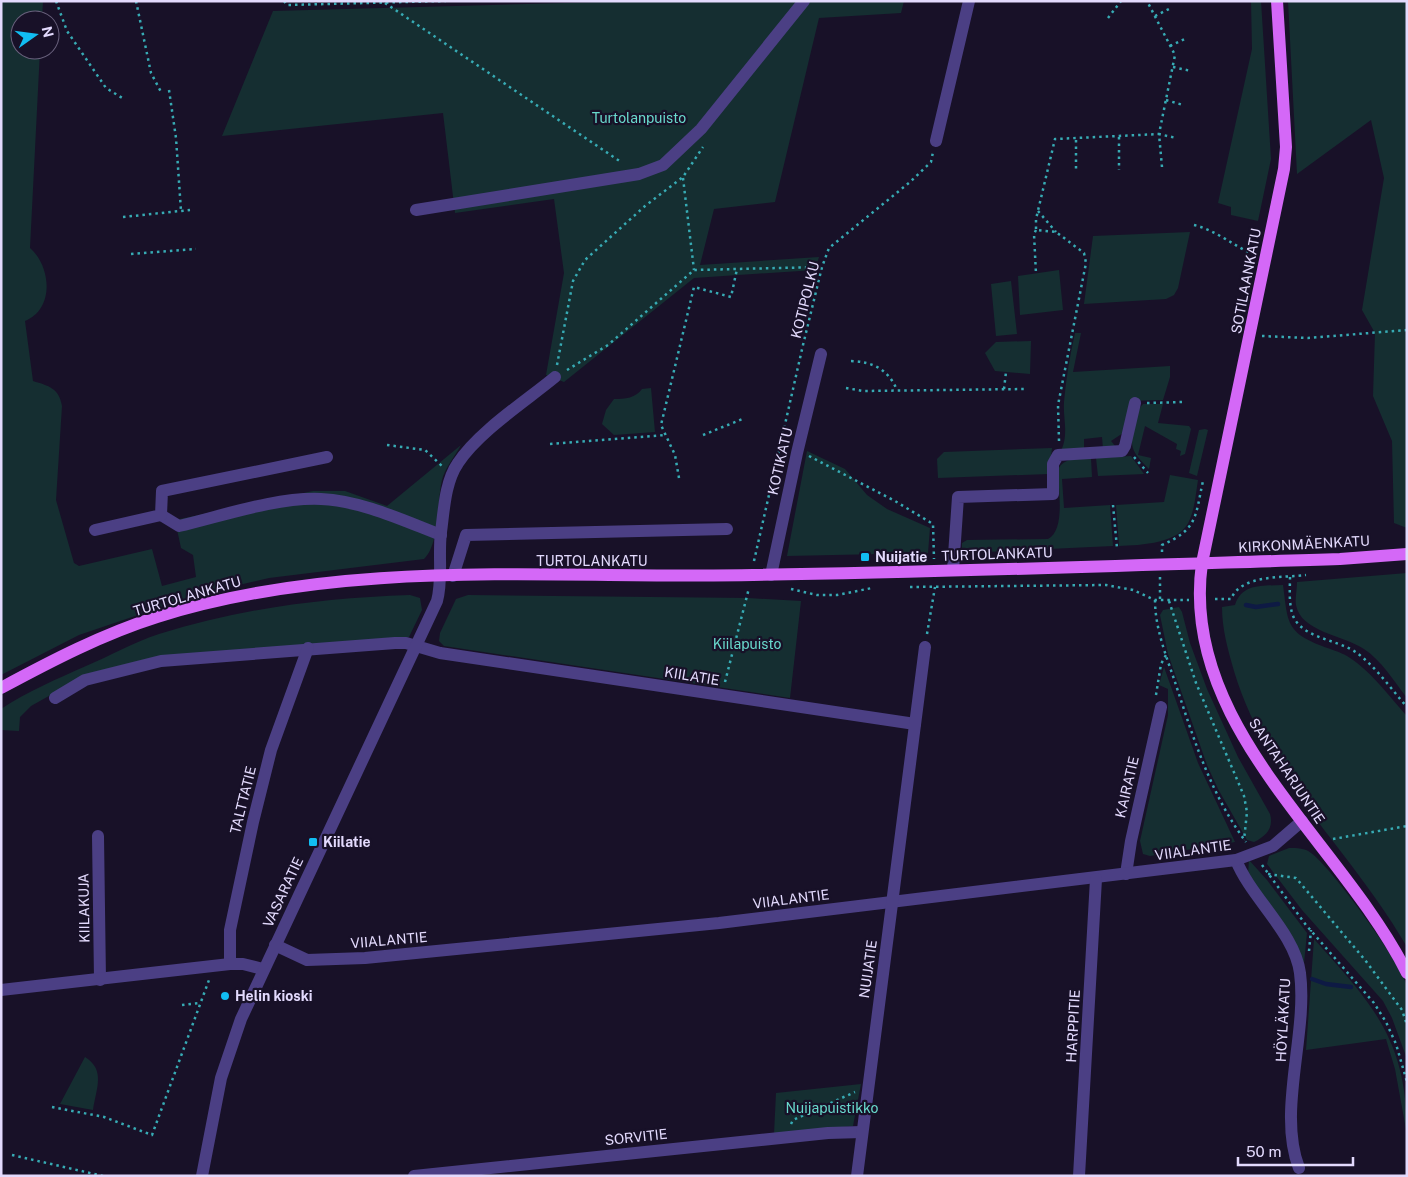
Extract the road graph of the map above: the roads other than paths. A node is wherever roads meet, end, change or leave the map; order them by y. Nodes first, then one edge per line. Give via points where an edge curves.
1 (804, 1) edge
2 (969, 1) edge
3 (1277, 1) edge
4 (936, 141) road end
5 (416, 210) dead end
6 (822, 354) dead end
7 (555, 377) road end
8 (1135, 403) road end
9 (328, 457) dead end
10 (161, 514) junction
11 (727, 529) dead end
12 (95, 530) dead end
13 (441, 535) junction
14 (1407, 554) edge
15 (1202, 563) junction
16 (953, 570) junction
17 (771, 575) junction
18 (439, 576) junction
19 (453, 576) junction
20 (417, 646) junction
21 (925, 647) road end
22 (308, 648) junction
23 (1, 688) edge
24 (55, 698) dead end
25 (1158, 702) road end
26 (915, 724) junction
27 (1302, 821) junction
28 (98, 836) dead end
29 (1236, 860) junction
30 (1126, 874) junction
31 (1096, 879) junction
32 (892, 903) junction
33 (275, 945) junction
34 (230, 964) junction
35 (263, 969) junction
36 (1407, 972) edge
37 (100, 980) junction
38 (1, 990) edge
39 (862, 1132) junction
40 (1299, 1168) dead end
41 (202, 1176) edge
42 (414, 1176) edge
43 (857, 1176) edge
44 (1079, 1176) edge

1 - 5 street via 702,129 663,165 639,174
2 - 4 street
3 - 15 main road, SOTILAANKATU via 1286,147 1284,169
6 - 17 street, KOTIKATU
7 - 13 street, VASARATIE via 470,448 458,463 452,476
8 - 16 street via 1122,451 1058,455 1053,464 1053,494 958,497
9 - 10 street via 162,491
10 - 12 street
10 - 13 street via 179,526 272,504 320,499 352,503
11 - 19 street via 466,535
13 - 18 street, VASARATIE
14 - 15 main road, KIRKONMÄENKATU
15 - 16 main road, TURTOLANKATU
15 - 27 main road, SANTAHARJUNTIE via 1199,600 1206,648 1219,687 1244,737
16 - 17 main road, TURTOLANKATU
17 - 19 main road, TURTOLANKATU via 750,582
18 - 19 main road, TURTOLANKATU
18 - 20 street, VASARATIE via 437,601
18 - 23 main road, TURTOLANKATU via 341,580 214,601 121,631
20 - 22 street, KIILATIE via 402,643
20 - 26 street, KIILATIE via 440,653
20 - 33 street, VASARATIE
21 - 26 street, NUIJATIE
22 - 24 street, KIILATIE via 161,661 85,680
22 - 34 street, TALTTATIE via 271,750 253,822 230,930
25 - 30 street, KAIRATIE
26 - 32 street, NUIJATIE
27 - 29 street, VIIALANTIE via 1273,846
27 - 36 main road, SANTAHARJUNTIE via 1375,917
28 - 37 street, KIILAKUJA
29 - 30 street, VIIALANTIE
29 - 40 street, HÖYLÄKATU via 1286,940 1300,973 1300,1019 1292,1118 1294,1151
30 - 31 street, VIIALANTIE
31 - 32 street, VIIALANTIE
31 - 44 street, HARPPITIE
32 - 33 street, VIIALANTIE via 546,941 324,961 307,960
32 - 39 street, NUIJATIE
33 - 35 street, VASARATIE
34 - 35 street
34 - 37 street
35 - 41 street, VASARATIE via 241,1019 221,1078
37 - 38 street
39 - 42 street, SORVITIE
39 - 43 street, NUIJATIE

